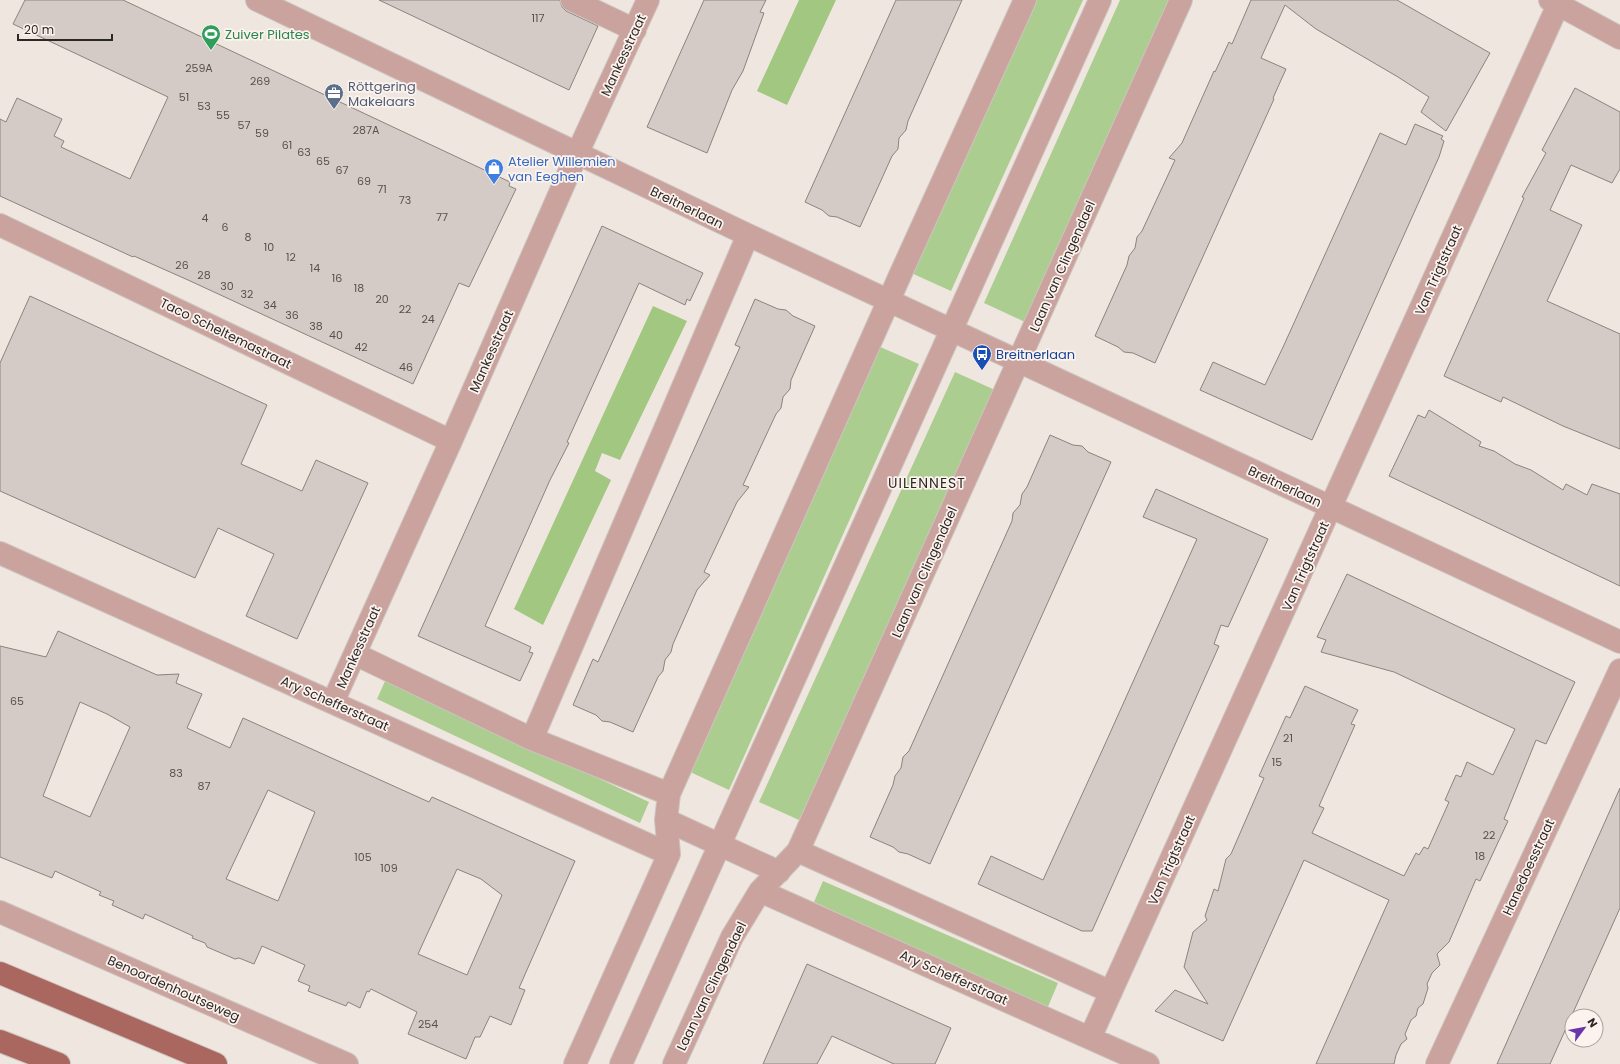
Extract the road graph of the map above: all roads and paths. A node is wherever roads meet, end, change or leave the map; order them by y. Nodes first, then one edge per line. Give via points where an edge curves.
1 (257, 0) edge
2 (572, 0) edge
3 (648, 0) edge
4 (1025, 0) edge
5 (1100, 0) edge
6 (1181, 0) edge
7 (1554, 2) edge
8 (636, 30) junction
9 (1620, 38) edge
10 (577, 154) junction
11 (0, 225) edge
12 (748, 235) junction
13 (889, 301) junction
14 (952, 331) junction
15 (1018, 362) junction
16 (451, 441) junction
17 (1332, 508) junction
18 (0, 553) edge
19 (1620, 642) edge
20 (355, 654) junction
21 (1620, 670) edge
22 (334, 702) junction
23 (532, 739) junction
24 (669, 794) junction
25 (666, 820) junction
26 (720, 844) junction
27 (798, 852) junction
28 (669, 854) junction
29 (779, 872) junction
30 (760, 890) junction
31 (0, 912) edge
32 (0, 973) edge
33 (1111, 992) junction
34 (1090, 1038) junction
35 (0, 1041) edge
36 (59, 1064) edge
37 (216, 1064) edge
38 (347, 1064) edge
39 (575, 1064) edge
40 (621, 1064) edge
41 (674, 1064) edge
42 (1148, 1064) edge
43 (1437, 1064) edge

1 - 10 street, Breitnerlaan
2 - 8 street
3 - 8 street, Mankesstraat
4 - 13 street
5 - 14 street
6 - 15 street, Laan van Clingendael
7 - 9 street
7 - 17 street, Van Trigtstraat
8 - 10 street, Mankesstraat
10 - 12 street, Breitnerlaan
10 - 16 street, Mankesstraat
11 - 16 street, Taco Scheltemastraat
12 - 13 street, Breitnerlaan
12 - 23 street
13 - 14 street, Breitnerlaan
13 - 24 street
14 - 15 street, Breitnerlaan
14 - 26 street
15 - 17 street, Breitnerlaan
15 - 27 street, Laan van Clingendael
16 - 20 street, Mankesstraat
17 - 19 street, Breitnerlaan
17 - 33 street, Van Trigtstraat
18 - 22 street, Ary Schefferstraat
20 - 22 street, Mankesstraat
20 - 23 street
21 - 43 street, Hanedoesstraat
22 - 28 street, Ary Schefferstraat
23 - 24 street
24 - 25 street
25 - 26 street
25 - 28 street
26 - 29 street
26 - 40 street
27 - 29 street, Laan van Clingendael
27 - 33 street
28 - 39 street
29 - 30 street, Laan van Clingendael
30 - 34 street, Ary Schefferstraat
30 - 41 street, Laan van Clingendael via 732,937
31 - 38 street, Benoordenhoutseweg
32 - 37 main road
33 - 34 street, Van Trigtstraat
34 - 42 street, Ary Schefferstraat
35 - 36 main road

